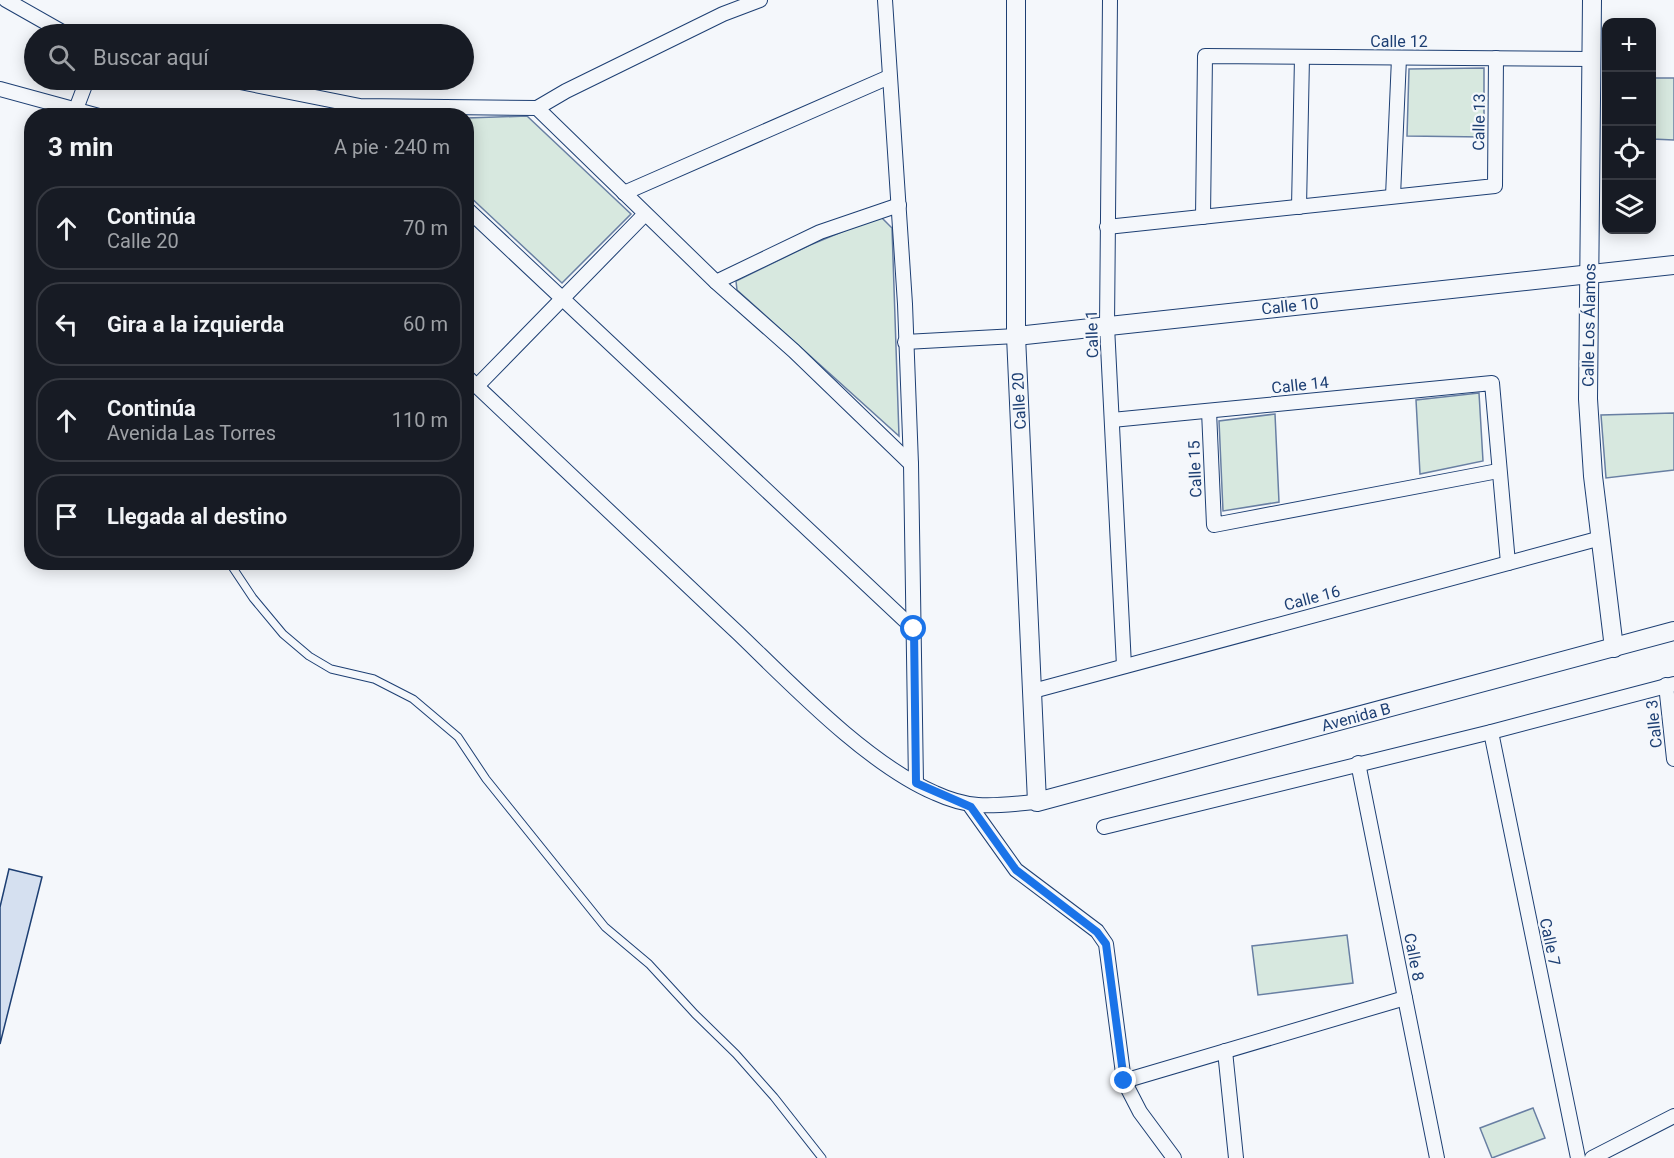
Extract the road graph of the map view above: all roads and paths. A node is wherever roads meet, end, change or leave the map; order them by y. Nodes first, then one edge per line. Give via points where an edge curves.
1 (6, 0) edge
2 (760, 0) edge
3 (885, 0) edge
4 (1016, 0) edge
5 (1110, 0) edge
6 (1592, 0) edge
7 (48, 24) edge
8 (1302, 57) junction
9 (1399, 58) junction
10 (1496, 58) junction
11 (1592, 59) junction
12 (889, 77) junction
13 (0, 89) edge
14 (83, 90) edge
15 (274, 90) edge
16 (69, 108) edge
17 (77, 108) edge
18 (352, 108) edge
19 (537, 108) junction
20 (474, 109) edge
21 (624, 193) junction
22 (1394, 196) junction
23 (899, 205) junction
24 (1299, 207) junction
25 (645, 214) junction
26 (474, 216) edge
27 (1203, 217) junction
28 (1107, 227) junction
29 (1674, 265) edge
30 (1590, 273) junction
31 (716, 282) junction
32 (562, 299) junction
33 (1107, 326) junction
34 (1016, 336) junction
35 (905, 342) junction
36 (474, 379) edge
37 (474, 383) edge
38 (1209, 411) junction
39 (1112, 420) junction
40 (910, 464) junction
41 (1498, 471) junction
42 (1601, 538) junction
43 (1508, 563) junction
44 (234, 570) edge
45 (914, 629) junction
46 (1674, 631) edge
47 (1614, 648) junction
48 (1124, 666) junction
49 (1670, 684) edge
50 (1033, 691) junction
51 (1491, 732) junction
52 (1674, 759) edge
53 (1358, 763) junction
54 (916, 783) junction
55 (1037, 802) junction
56 (971, 807) junction
57 (1104, 827) dead end
58 (1405, 998) junction
59 (1225, 1051) junction
60 (1124, 1081) junction
61 (1674, 1116) edge
62 (822, 1158) edge
63 (1174, 1158) edge
64 (1236, 1158) edge
65 (1437, 1158) edge
66 (1578, 1158) edge
67 (1592, 1158) edge

1 - 7 street
2 - 19 street via 723,14
3 - 12 street
4 - 34 street, Calle 20
5 - 28 street, Calle 1
6 - 11 street, Calle Los Álamos
8 - 9 street, Calle 12
8 - 24 street
8 - 27 street, Calle 12 via 1205,56
9 - 10 street, Calle 12
9 - 22 street
10 - 11 street, Calle 12
10 - 22 street, Calle 13 via 1495,186
11 - 30 street, Calle Los Álamos
12 - 21 street
12 - 23 street
13 - 16 street
14 - 17 street
15 - 18 street
19 - 20 street
19 - 21 street
21 - 25 street
22 - 24 street
23 - 31 street via 820,232
23 - 35 street
24 - 27 street
25 - 31 street
25 - 32 street
26 - 32 street
27 - 28 street
28 - 33 street, Calle 1
29 - 30 street, Calle 10
30 - 33 street, Calle 10
30 - 42 street, Calle Los Álamos via 1588,399
31 - 40 street via 794,351
32 - 36 street
32 - 45 street
33 - 34 street, Calle 10
33 - 39 street, Calle 1
34 - 35 street, Calle 10
34 - 50 street, Calle 20
35 - 40 street
37 - 54 street via 834,722 885,764
38 - 39 street, Calle 14
38 - 41 street, Calle 14 via 1492,383
38 - 41 street, Calle 15 via 1214,525
39 - 48 street, Calle 1
40 - 45 street
41 - 43 street
42 - 43 street, Calle 16
42 - 47 street, Calle Los Álamos
43 - 48 street, Calle 16
44 - 62 lane via 283,634 309,656 331,669 374,679 413,699 458,737 486,779 605,927 650,964 735,1054
45 - 54 street
46 - 47 street, Avenida B
47 - 55 street, Avenida B
48 - 50 street, Calle 16
49 - 51 street
49 - 52 street, Calle 3
50 - 55 street, Calle 20
51 - 53 street
51 - 66 street, Calle 7
53 - 57 street
53 - 58 street, Calle 8
54 - 56 street
55 - 56 street
56 - 60 street via 1011,865 1097,932 1106,944
58 - 59 street
58 - 65 street, Calle 8
59 - 60 street
59 - 64 street
60 - 63 street via 1140,1112
61 - 67 street

